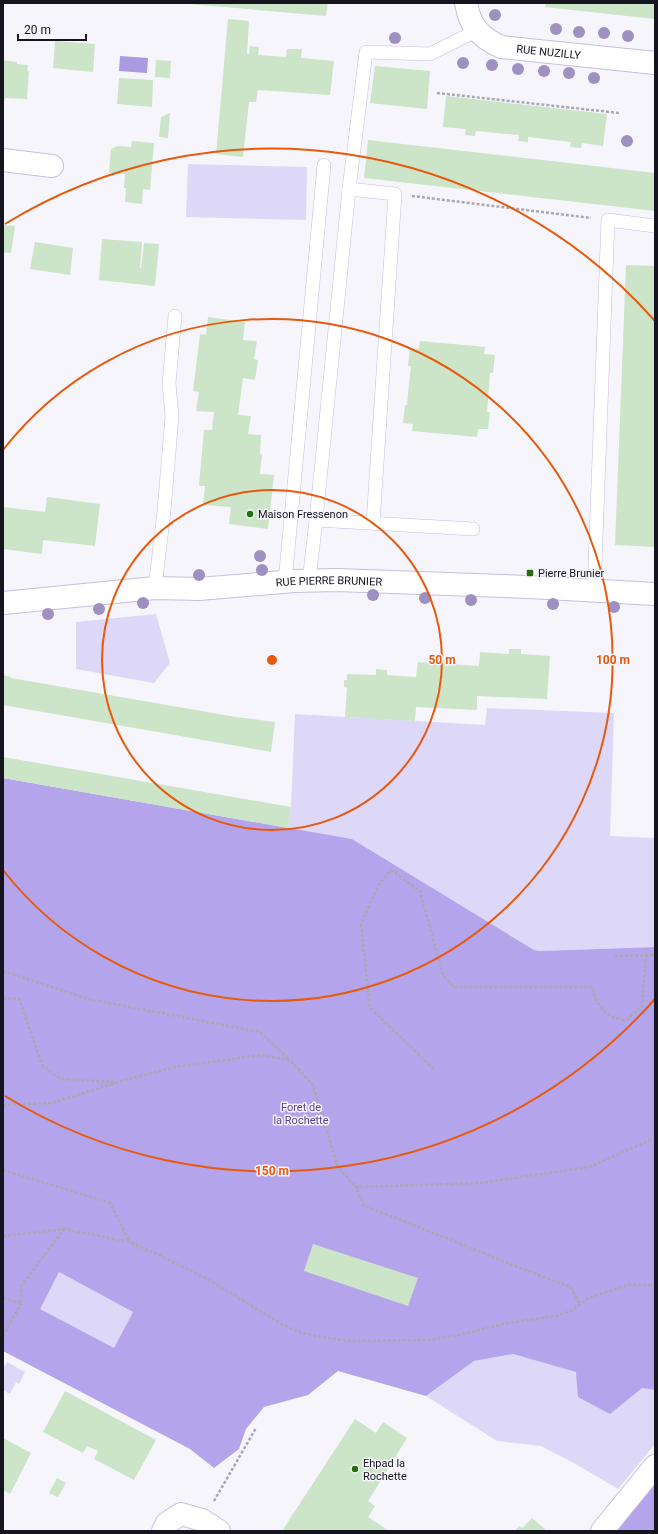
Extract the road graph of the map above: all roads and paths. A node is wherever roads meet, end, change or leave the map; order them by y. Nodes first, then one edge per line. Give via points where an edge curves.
1 (466, 3) edge
2 (476, 31) junction
3 (655, 63) edge
4 (437, 93) dead end
5 (619, 113) dead end
6 (3, 160) edge
7 (324, 165) dead end
8 (52, 166) dead end
9 (349, 189) junction
10 (395, 194) junction
11 (608, 220) junction
12 (655, 226) edge
13 (175, 316) dead end
14 (316, 520) junction
15 (373, 523) junction
16 (473, 529) dead end
17 (309, 581) junction
18 (284, 582) junction
19 (155, 588) junction
20 (594, 591) junction
21 (655, 594) edge
22 (3, 603) edge
23 (646, 955) junction
24 (655, 955) edge
25 (615, 956) dead end
26 (3, 972) edge
27 (3, 998) edge
28 (290, 1060) junction
29 (434, 1069) dead end
30 (118, 1082) junction
31 (3, 1104) edge
32 (655, 1138) edge
33 (3, 1170) edge
34 (356, 1187) junction
35 (64, 1229) junction
36 (3, 1236) edge
37 (129, 1242) junction
38 (655, 1285) edge
39 (3, 1298) edge
40 (21, 1303) junction
41 (579, 1304) junction
42 (3, 1336) edge
43 (256, 1428) dead end
44 (655, 1466) edge
45 (211, 1526) edge
46 (163, 1531) edge
47 (602, 1531) edge

1 - 2 street, RUE NUZILLY via 468,16
2 - 3 street, RUE NUZILLY via 488,41 502,47
2 - 9 lane via 430,54 366,52
4 - 5 path
6 - 8 street
7 - 18 lane
9 - 10 lane
9 - 14 lane
10 - 11 path
10 - 15 lane
11 - 12 lane
11 - 20 lane
13 - 19 lane via 169,383 172,416
14 - 15 lane
14 - 17 lane
15 - 16 lane
17 - 18 street, RUE PIERRE BRUNIER
17 - 20 street, RUE PIERRE BRUNIER via 360,580
18 - 19 street, RUE PIERRE BRUNIER via 199,590
19 - 22 street, RUE PIERRE BRUNIER
20 - 21 street, RUE PIERRE BRUNIER
23 - 24 path
23 - 25 path
23 - 29 path via 642,1007 626,1020 618,1019 601,1010 594,998 593,987 454,987 443,976 420,891 391,870 378,886 361,924 370,1008
26 - 28 path via 88,999 260,1032
27 - 30 path via 19,999 42,1065 60,1079
28 - 30 path via 260,1055 176,1067
28 - 34 path via 313,1085 338,1167
30 - 31 path via 52,1103
32 - 34 path via 589,1167 481,1183
33 - 37 path via 110,1203
34 - 41 path via 364,1206 571,1287
35 - 36 path
35 - 37 path
35 - 40 path via 21,1286
37 - 41 path via 209,1280 283,1325 320,1337 351,1341 427,1340 502,1324 556,1316 571,1311
38 - 41 path via 629,1285 588,1298
39 - 40 path
40 - 42 path
43 - 45 path
44 - 47 street
45 - 46 street via 182,1514 167,1523

